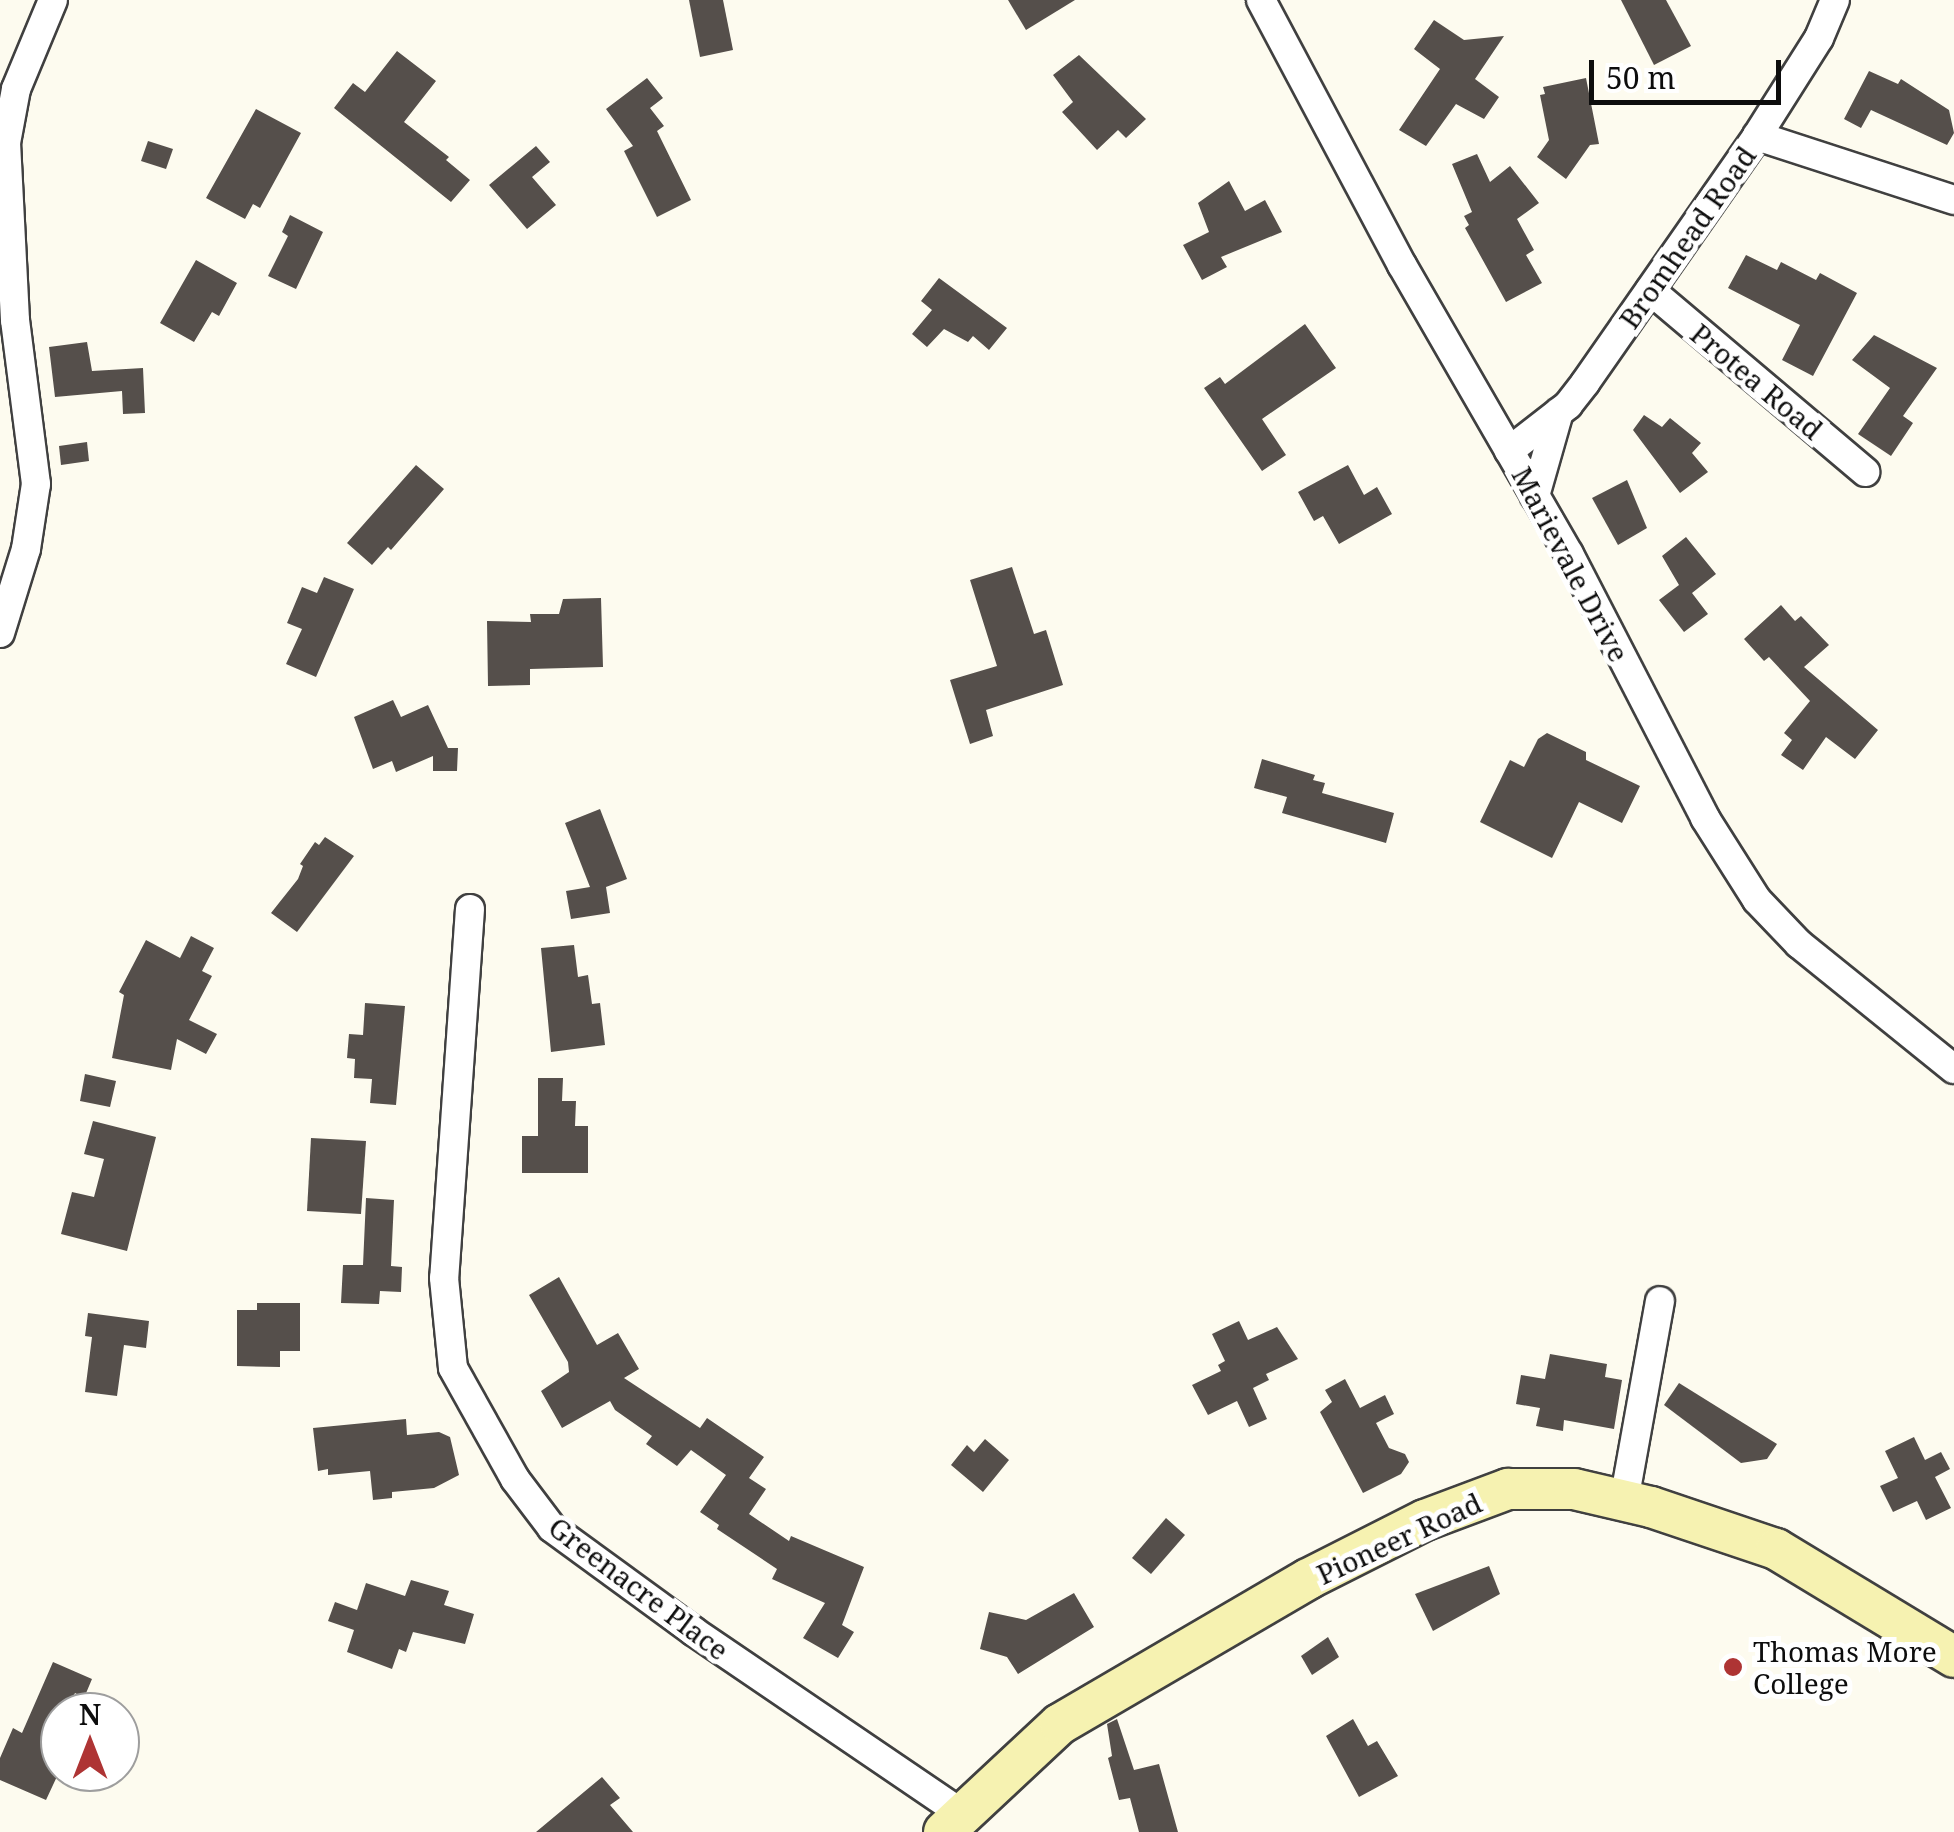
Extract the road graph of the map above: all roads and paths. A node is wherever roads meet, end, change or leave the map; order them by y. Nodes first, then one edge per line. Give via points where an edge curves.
1 (53, 0) edge
2 (1261, 0) edge
3 (1835, 0) edge
4 (1757, 136) junction
5 (1954, 200) edge
6 (1650, 290) junction
7 (1559, 412) junction
8 (1509, 451) junction
9 (1865, 472) dead end
10 (1535, 496) junction
11 (0, 633) edge
12 (470, 909) dead end
13 (1954, 1068) edge
14 (1660, 1302) dead end
15 (1624, 1501) junction
16 (1954, 1657) edge
17 (953, 1823) edge

1 - 11 street via 16,89 6,143 15,320 36,484 26,549
2 - 8 street, Marievale Drive
3 - 4 street, Bromhead Road via 1819,38
4 - 5 street
4 - 6 street, Bromhead Road
6 - 7 street, Bromhead Road
6 - 9 street, Protea Road
7 - 8 street, Bromhead Road
7 - 10 street
8 - 10 street, Marievale Drive
10 - 13 street, Marievale Drive via 1706,818 1757,900 1799,944
12 - 17 street, Greenacre Place via 444,1278 453,1368 515,1479 552,1528
14 - 15 street
15 - 16 main road, Pioneer Road via 1776,1549
15 - 17 main road, Pioneer Road via 1574,1490 1508,1489 1424,1520 1060,1724

